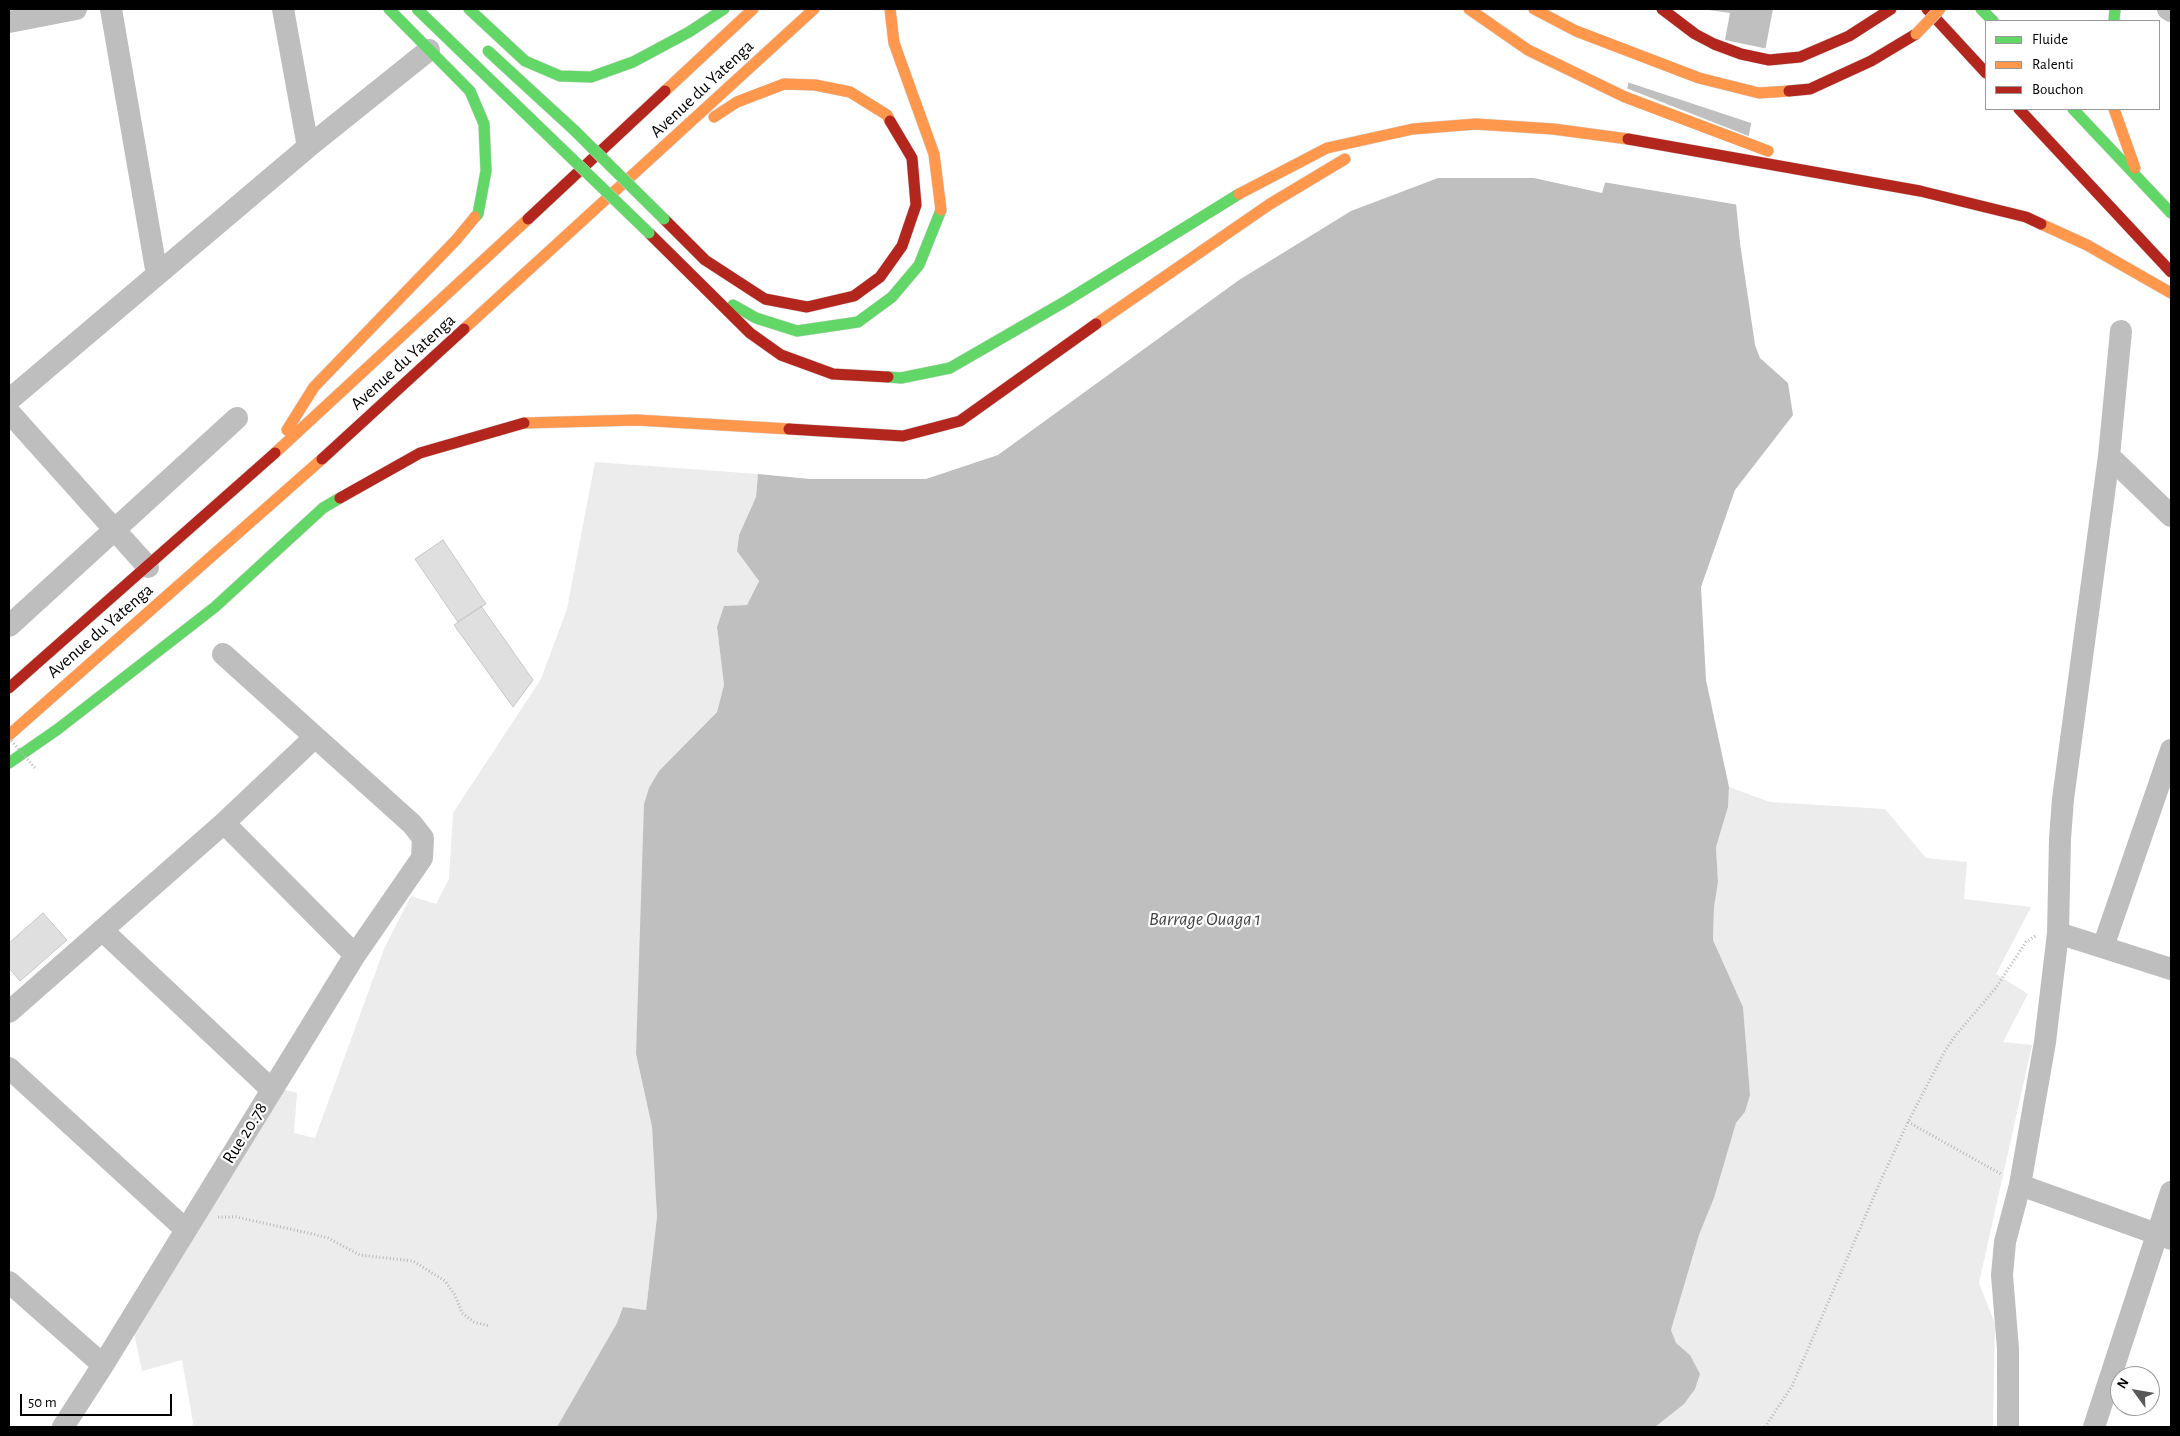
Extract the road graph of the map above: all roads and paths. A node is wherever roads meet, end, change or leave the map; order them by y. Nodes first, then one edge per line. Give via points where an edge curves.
1 (76, 9) edge
2 (111, 9) edge
3 (282, 9) edge
4 (389, 9) edge
5 (417, 9) edge
6 (469, 9) edge
7 (713, 9) edge
8 (724, 9) edge
9 (753, 9) edge
10 (814, 9) edge
11 (890, 9) edge
12 (1469, 9) edge
13 (1534, 9) edge
14 (1662, 9) edge
15 (1891, 9) edge
16 (1927, 9) edge
17 (1940, 9) edge
18 (1981, 9) edge
19 (1995, 9) edge
20 (2168, 9) edge
21 (2171, 11) edge
22 (1992, 20) edge
23 (2002, 20) edge
24 (9, 22) edge
25 (689, 32) junction
26 (479, 42) dead end
27 (429, 50) junction
28 (1985, 72) edge
29 (2020, 110) edge
30 (2074, 110) edge
31 (2114, 110) edge
32 (1413, 129) junction
33 (308, 147) junction
34 (647, 163) junction
35 (1832, 175) junction
36 (2139, 179) junction
37 (2171, 213) edge
38 (2171, 272) edge
39 (157, 275) junction
40 (701, 286) junction
41 (2171, 293) edge
42 (2121, 331) dead end
43 (9, 400) edge
44 (9, 412) edge
45 (236, 418) dead end
46 (2109, 456) junction
47 (266, 462) junction
48 (2171, 516) edge
49 (114, 530) junction
50 (148, 568) junction
51 (9, 626) edge
52 (223, 654) dead end
53 (9, 688) edge
54 (9, 736) edge
55 (315, 737) junction
56 (2171, 750) edge
57 (9, 763) edge
58 (35, 768) dead end
59 (224, 823) junction
60 (102, 930) junction
61 (2058, 933) junction
62 (2103, 947) junction
63 (355, 955) junction
64 (2171, 969) edge
65 (9, 1012) edge
66 (9, 1068) edge
67 (272, 1090) junction
68 (1908, 1122) junction
69 (2020, 1185) junction
70 (2171, 1192) edge
71 (190, 1221) junction
72 (2164, 1237) edge
73 (9, 1282) edge
74 (490, 1326) dead end
75 (103, 1366) junction
76 (63, 1427) edge
77 (1765, 1427) edge
78 (2008, 1427) edge
79 (2094, 1427) edge

1 - 24 street
2 - 39 street
3 - 33 street
4 - 27 main road
5 - 40 main road, bridge
6 - 25 main road via 525,61 560,76 591,77 625,65
7 - 25 main road
8 - 25 main road
9 - 47 main road, Avenue du Yatenga
10 - 34 main road, Avenue du Yatenga
11 - 40 main road via 894,43 934,154 941,211 918,265 892,297 858,322 797,331 756,318
12 - 35 main road via 1528,50 1625,97
13 - 17 main road, bridge via 1576,31 1628,52 1699,78 1759,93 1810,89 1872,62 1916,34
14 - 15 main road via 1714,44 1769,60 1808,54 1849,36
16 - 28 main road
18 - 22 main road
19 - 23 main road
20 - 21 street
26 - 34 main road, bridge via 574,130 705,260 765,299 807,307 854,296 880,277 902,246 916,205 912,158 887,115 850,92 815,85 784,84 737,102
27 - 33 street
27 - 47 main road via 470,91 484,124 486,170 478,214 314,387
29 - 38 main road
30 - 36 main road
31 - 36 main road
32 - 35 main road via 1476,124 1553,128
32 - 40 main road via 1326,148 1225,202 1066,301 950,368 901,378 833,374 781,355 750,333
32 - 57 main road via 1334,164 1270,204 960,421 903,436 637,420 518,423 420,453 323,508 215,607
33 - 39 street
34 - 54 main road, Avenue du Yatenga via 284,494
35 - 41 main road via 1920,191 2026,217 2087,245
36 - 37 main road
39 - 43 street
42 - 46 street
44 - 49 street
45 - 49 street
46 - 48 street
46 - 61 street via 2063,799
47 - 50 main road, Avenue du Yatenga
49 - 50 street
49 - 51 street
50 - 53 main road, Avenue du Yatenga
52 - 55 street
54 - 58 path, bridge
55 - 59 street
55 - 63 street, Rue 20.78 via 412,824 423,838 422,858
56 - 62 street
59 - 60 street
59 - 63 street
60 - 65 street
60 - 67 street
61 - 62 street
61 - 68 path via 2041,932 2026,942 1996,989 1955,1036
61 - 69 street via 2046,1042
62 - 64 street
63 - 67 street, Rue 20.78
66 - 71 street
67 - 71 street, Rue 20.78
68 - 69 path
68 - 77 path via 1792,1386
69 - 72 street
69 - 78 street via 2005,1242 2002,1275 2008,1349
70 - 72 street
71 - 74 path via 236,1217 328,1238 360,1255 413,1261 445,1282 455,1295 462,1313 474,1322
71 - 75 street, Rue 20.78
72 - 79 street
73 - 75 street
75 - 76 street, Rue 20.78

